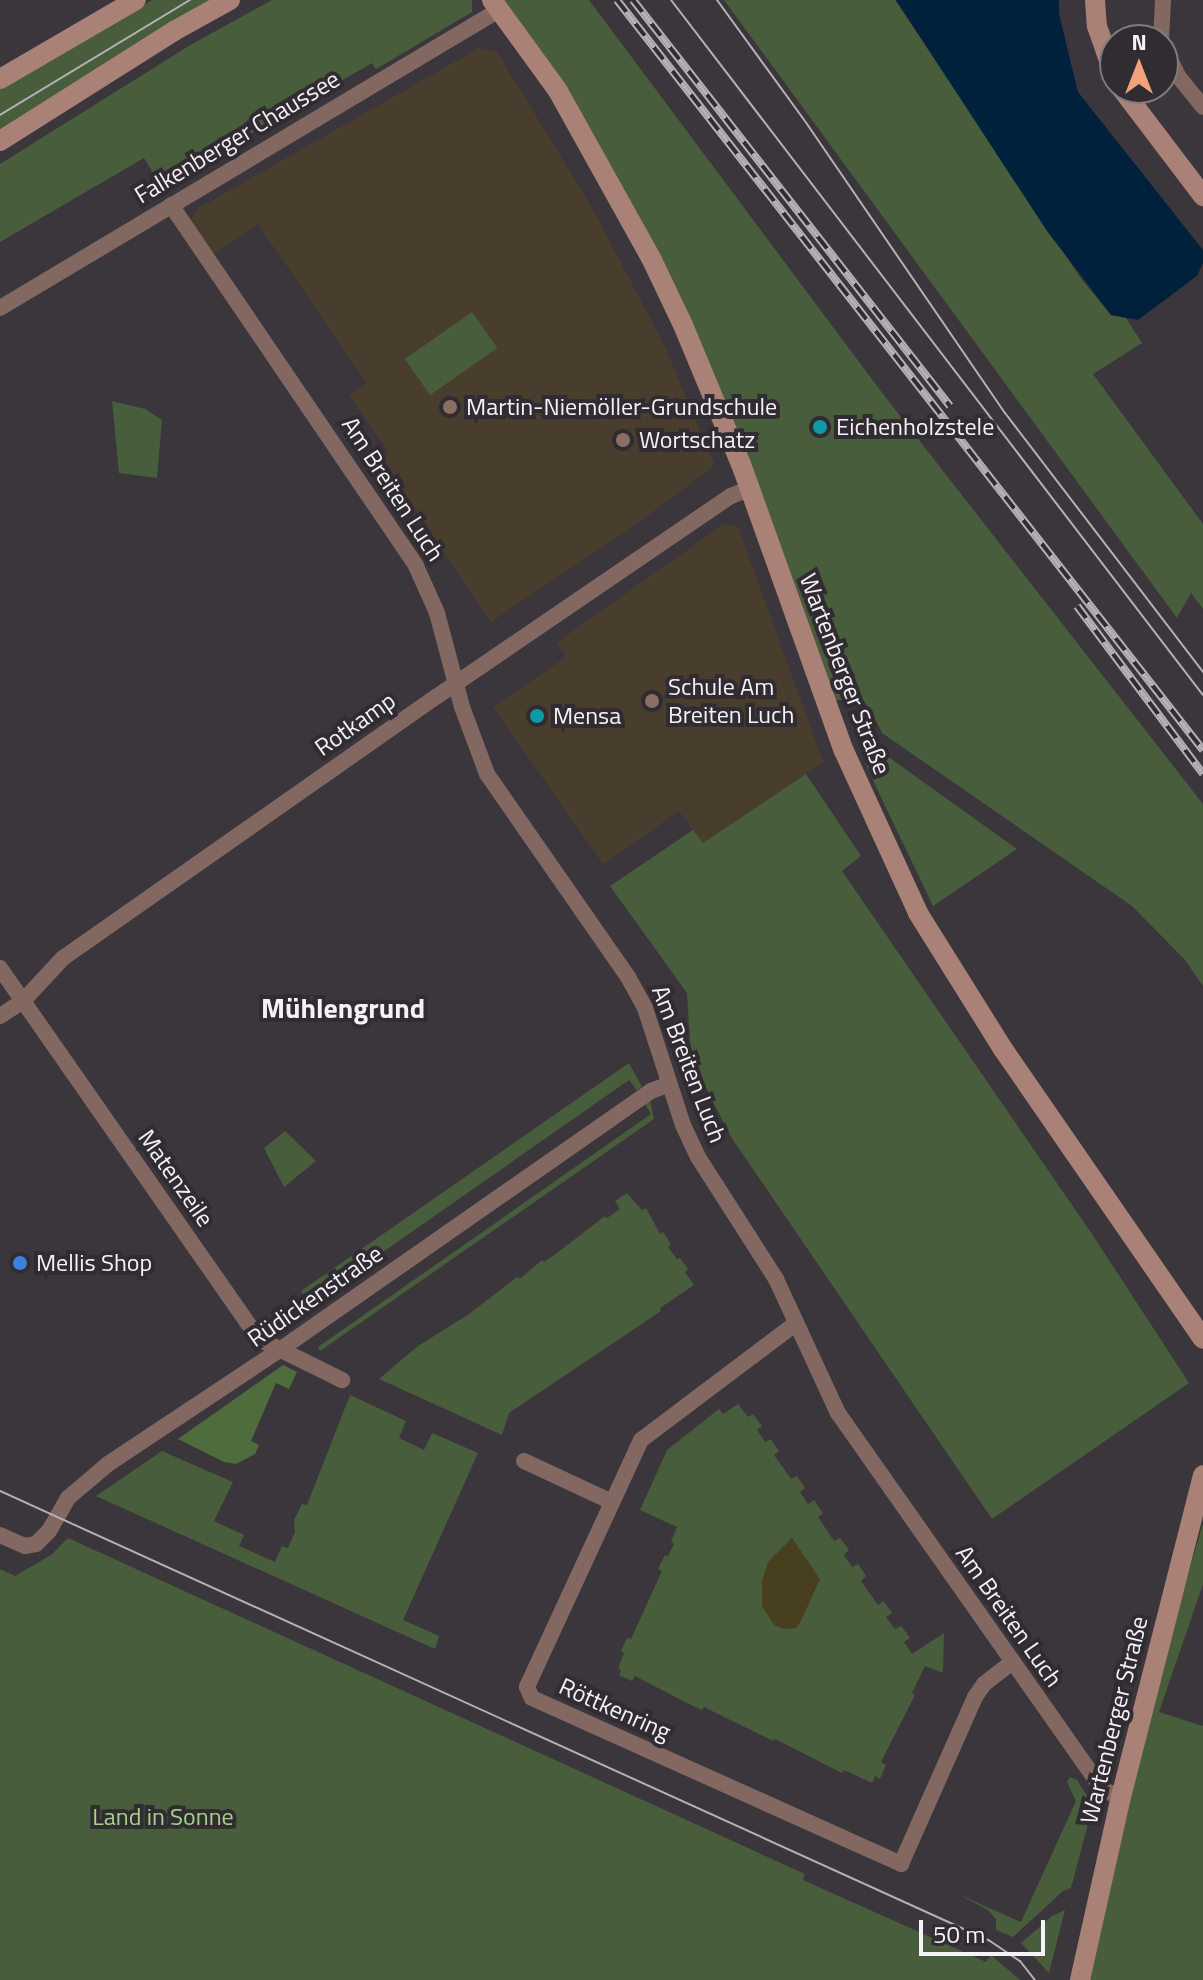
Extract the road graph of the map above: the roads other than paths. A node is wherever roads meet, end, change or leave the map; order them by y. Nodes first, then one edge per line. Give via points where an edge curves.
1 (136, 0) edge
2 (230, 0) edge
3 (1095, 0) edge
4 (1163, 0) edge
5 (496, 5) edge
6 (1162, 24) edge
7 (1099, 32) edge
8 (1179, 77) edge
9 (0, 79) edge
10 (1133, 104) edge
11 (1203, 107) edge
12 (0, 141) edge
13 (1203, 196) edge
14 (171, 205) junction
15 (0, 308) edge
16 (751, 488) junction
17 (456, 683) junction
18 (0, 968) edge
19 (23, 1001) junction
20 (0, 1016) edge
21 (669, 1084) junction
22 (795, 1324) junction
23 (1203, 1339) edge
24 (281, 1349) junction
25 (342, 1380) dead end
26 (524, 1461) dead end
27 (1203, 1475) edge
28 (612, 1502) junction
29 (0, 1535) edge
30 (1012, 1662) junction
31 (1121, 1797) junction
32 (1080, 1980) edge

1 - 9 street
2 - 12 street
3 - 7 street
4 - 6 street
5 - 14 street, Falkenberger Chaussee
5 - 16 street, Wartenberger Straße via 558,91 651,258
8 - 11 street
10 - 13 street
14 - 15 street, Falkenberger Chaussee
14 - 17 street, Am Breiten Luch via 401,540 428,589
16 - 17 street, Rotkamp via 731,496
16 - 23 street, Wartenberger Straße via 844,751 918,913 1003,1049
17 - 19 street, Rotkamp via 63,958
17 - 21 street, Am Breiten Luch via 487,774 628,977 645,1008
18 - 19 street, Matenzeile
19 - 20 street, Rotkamp
19 - 24 street, Matenzeile via 259,1339
21 - 22 street, Am Breiten Luch via 698,1157 776,1279
21 - 24 street, Rüdickenstraße via 651,1091
22 - 28 street, Röttkenring via 641,1440
22 - 30 street, Am Breiten Luch via 838,1413
24 - 25 street, Matenzeile
24 - 29 street, Rüdickenstraße via 88,1480 68,1498 36,1544 25,1546
26 - 28 street
27 - 31 street, Wartenberger Straße
28 - 30 street, Röttkenring via 527,1687 532,1698 901,1864 975,1697
30 - 31 street, Am Breiten Luch via 1103,1790
31 - 32 street, Wartenberger Straße

